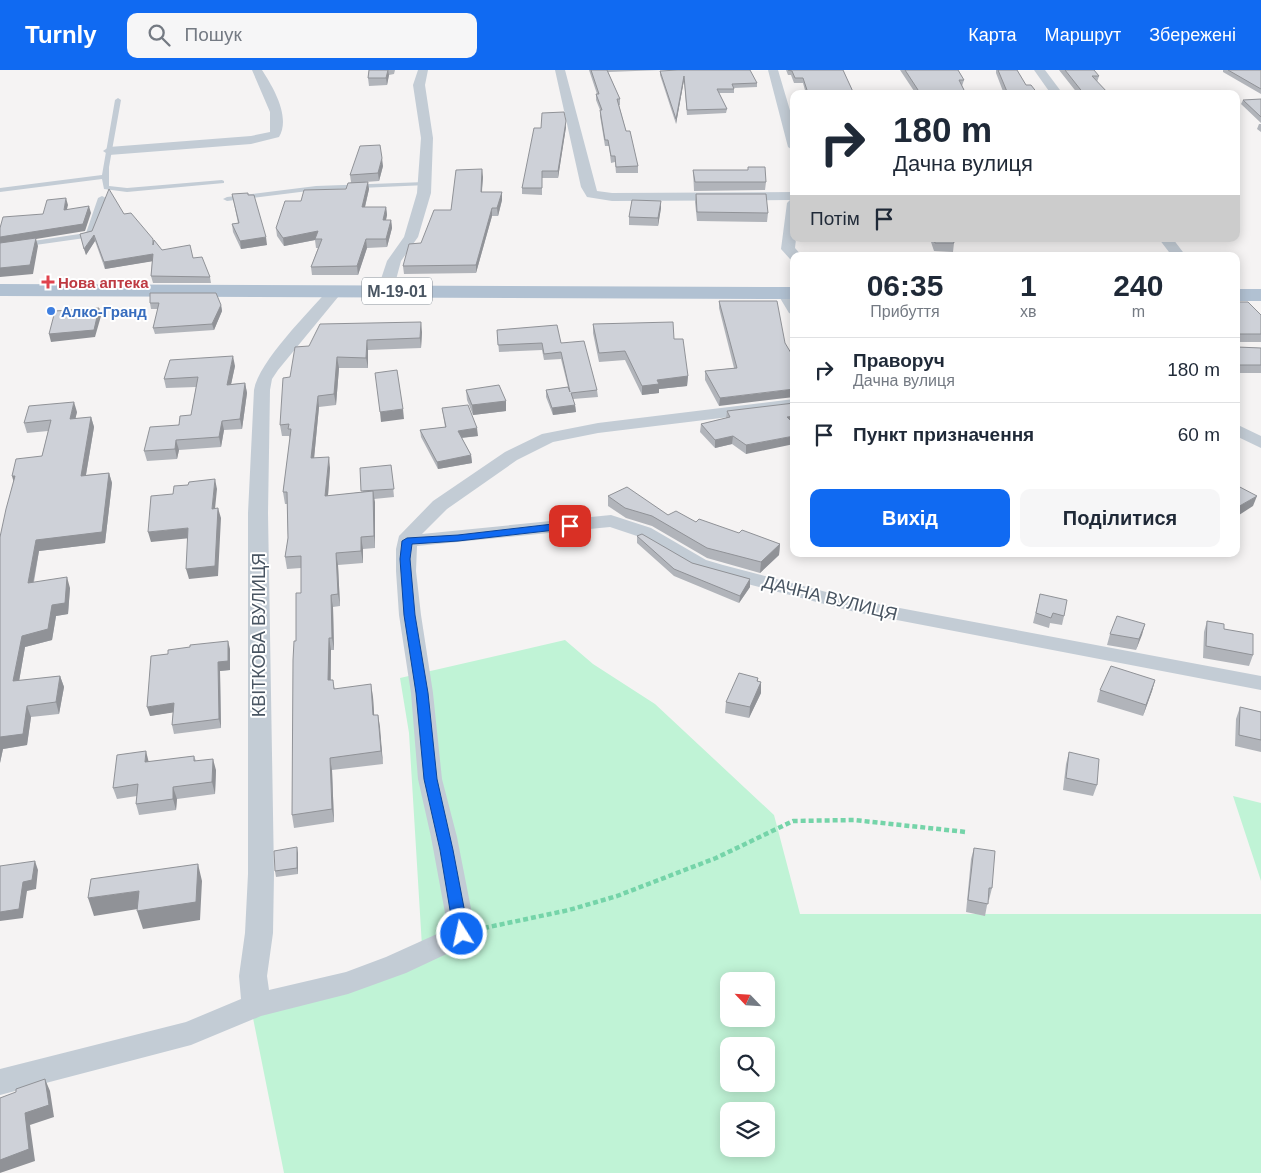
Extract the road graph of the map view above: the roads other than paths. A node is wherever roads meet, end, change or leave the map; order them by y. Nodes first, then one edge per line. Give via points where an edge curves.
1 (257, 70) edge
2 (423, 70) edge
3 (560, 70) edge
4 (773, 70) edge
5 (1039, 70) edge
6 (1053, 90) edge
7 (118, 100) dead end
8 (790, 132) edge
9 (109, 150) junction
10 (106, 176) junction
11 (222, 182) dead end
12 (424, 184) junction
13 (0, 190) edge
14 (790, 196) edge
15 (102, 198) dead end
16 (226, 199) dead end
17 (790, 234) edge
18 (1168, 242) edge
19 (0, 248) edge
20 (791, 252) edge
21 (1176, 252) edge
22 (0, 290) edge
23 (335, 291) junction
24 (385, 291) junction
25 (1240, 295) edge
26 (1261, 295) edge
27 (790, 298) edge
28 (790, 404) edge
29 (1240, 431) edge
30 (1261, 443) edge
31 (407, 541) junction
32 (1261, 684) edge
33 (256, 1004) junction
34 (0, 1082) edge

1 - 9 street via 273,104 278,128 275,134 251,140
2 - 12 street via 419,86 427,130
3 - 14 street via 589,191 596,195
4 - 8 street
5 - 6 street
7 - 9 lane
9 - 10 lane
10 - 11 lane via 106,188 116,190
10 - 13 lane
12 - 16 lane via 316,188
12 - 24 street via 411,237 394,261
15 - 19 lane via 89,235
17 - 20 street via 788,249
18 - 21 street
22 - 23 main road, М-19-01
23 - 24 main road, М-19-01
23 - 33 street, КВІТКОВА ВУЛИЦЯ via 271,368 262,390 258,513 261,874 259,933 253,976
24 - 27 main road, М-19-01
25 - 26 main road
28 - 31 street via 607,427 548,438 511,456 440,505 412,531
29 - 30 street
31 - 32 street, ДАЧНА ВУЛИЦЯ via 612,522 644,532 699,564 716,570 855,606
31 - 33 street via 405,559 410,615 430,779 462,934 330,989
33 - 34 street via 191,1033

